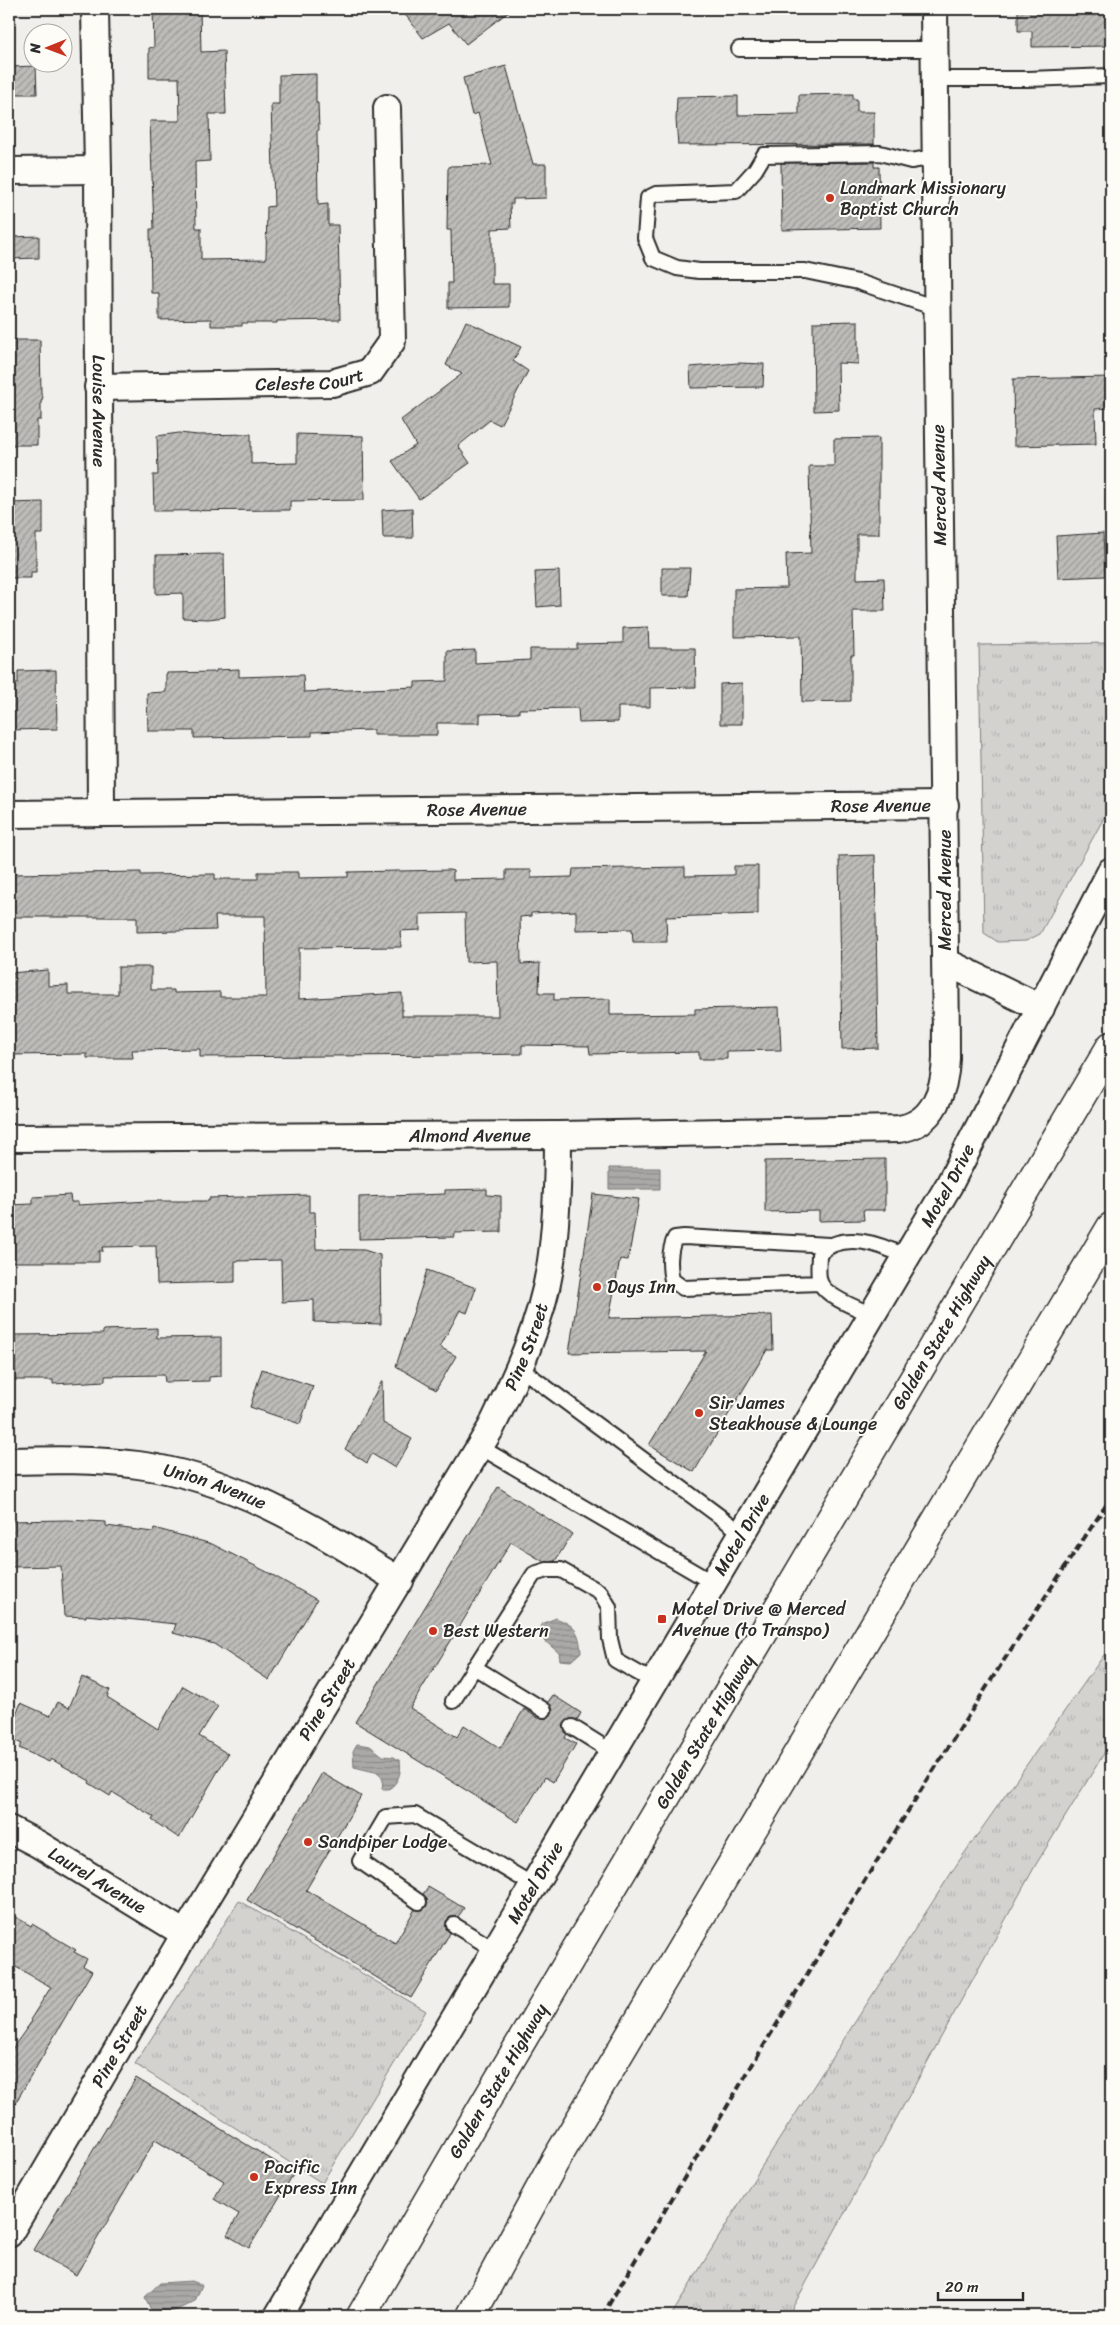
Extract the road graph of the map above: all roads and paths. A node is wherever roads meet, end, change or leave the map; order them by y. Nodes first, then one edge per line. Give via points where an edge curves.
1 (95, 9) edge
2 (934, 9) edge
3 (934, 49) junction
4 (739, 50) dead end
5 (1111, 76) edge
6 (934, 79) junction
7 (387, 108) dead end
8 (935, 157) junction
9 (98, 170) junction
10 (9, 171) edge
11 (936, 308) junction
12 (98, 387) junction
13 (945, 805) junction
14 (101, 813) junction
15 (9, 814) edge
16 (1111, 871) edge
17 (946, 962) junction
18 (1040, 1008) junction
19 (1111, 1046) edge
20 (928, 1115) joint
21 (558, 1135) junction
22 (9, 1138) edge
23 (1111, 1227) edge
24 (829, 1245) junction
25 (907, 1257) junction
26 (820, 1282) junction
27 (873, 1315) junction
28 (520, 1368) junction
29 (480, 1447) junction
30 (9, 1461) edge
31 (742, 1533) junction
32 (400, 1581) junction
33 (713, 1583) junction
34 (474, 1667) junction
35 (654, 1682) junction
36 (452, 1701) dead end
37 (544, 1710) dead end
38 (572, 1727) dead end
39 (612, 1752) junction
40 (9, 1830) edge
41 (533, 1885) junction
42 (419, 1902) dead end
43 (454, 1925) dead end
44 (185, 1934) junction
45 (496, 1950) junction
46 (16, 2206) edge
47 (9, 2234) edge
48 (278, 2316) edge
49 (361, 2316) edge
50 (471, 2316) edge

1 - 9 street, Louise Avenue
2 - 3 street, Merced Avenue
3 - 4 lane
3 - 6 street, Merced Avenue
5 - 6 lane
6 - 8 street, Merced Avenue
7 - 12 street, Celeste Court via 392,341 370,372 332,383
8 - 11 street, Merced Avenue
8 - 11 lane via 911,161 880,153 764,155 736,191 656,194 648,198 645,238 653,258 678,268 699,271 805,271 858,282
9 - 10 street
9 - 12 street, Louise Avenue
11 - 13 street, Merced Avenue
12 - 14 street, Louise Avenue
13 - 14 street, Rose Avenue
13 - 17 street, Merced Avenue
14 - 15 street, Rose Avenue
16 - 18 street, Motel Drive
17 - 18 street, Merced Avenue
17 - 20 street, Merced Avenue via 945,1075 939,1097
18 - 25 street, Motel Drive via 949,1185
19 - 49 highway, Golden State Highway
20 - 21 street, Almond Avenue via 914,1126 898,1129
21 - 22 street, Almond Avenue
21 - 28 street, Pine Street via 550,1270 535,1328
23 - 50 highway via 554,2163
24 - 25 lane via 840,1241 870,1242
24 - 26 lane via 819,1254
24 - 26 lane via 684,1237 675,1238 671,1245 672,1280 683,1288
25 - 27 street, Motel Drive
26 - 27 lane via 838,1299
27 - 31 street, Motel Drive
28 - 29 street, Pine Street
28 - 31 lane
29 - 32 street, Pine Street
29 - 33 lane
30 - 32 street, Union Avenue via 105,1462 164,1470 204,1480 280,1510
31 - 33 street, Motel Drive
32 - 44 street, Pine Street
33 - 35 street, Motel Drive
34 - 35 lane via 534,1574 561,1570 600,1592 609,1607 610,1639 615,1660
34 - 36 lane
34 - 37 lane
35 - 39 street, Motel Drive
38 - 39 lane
39 - 41 street, Motel Drive
40 - 44 street, Laurel Avenue via 38,1844
41 - 42 lane via 415,1815 386,1816 360,1861
41 - 45 street, Motel Drive
43 - 45 lane
44 - 46 street, Pine Street
45 - 48 street, Motel Drive
46 - 47 street, Pine Street

